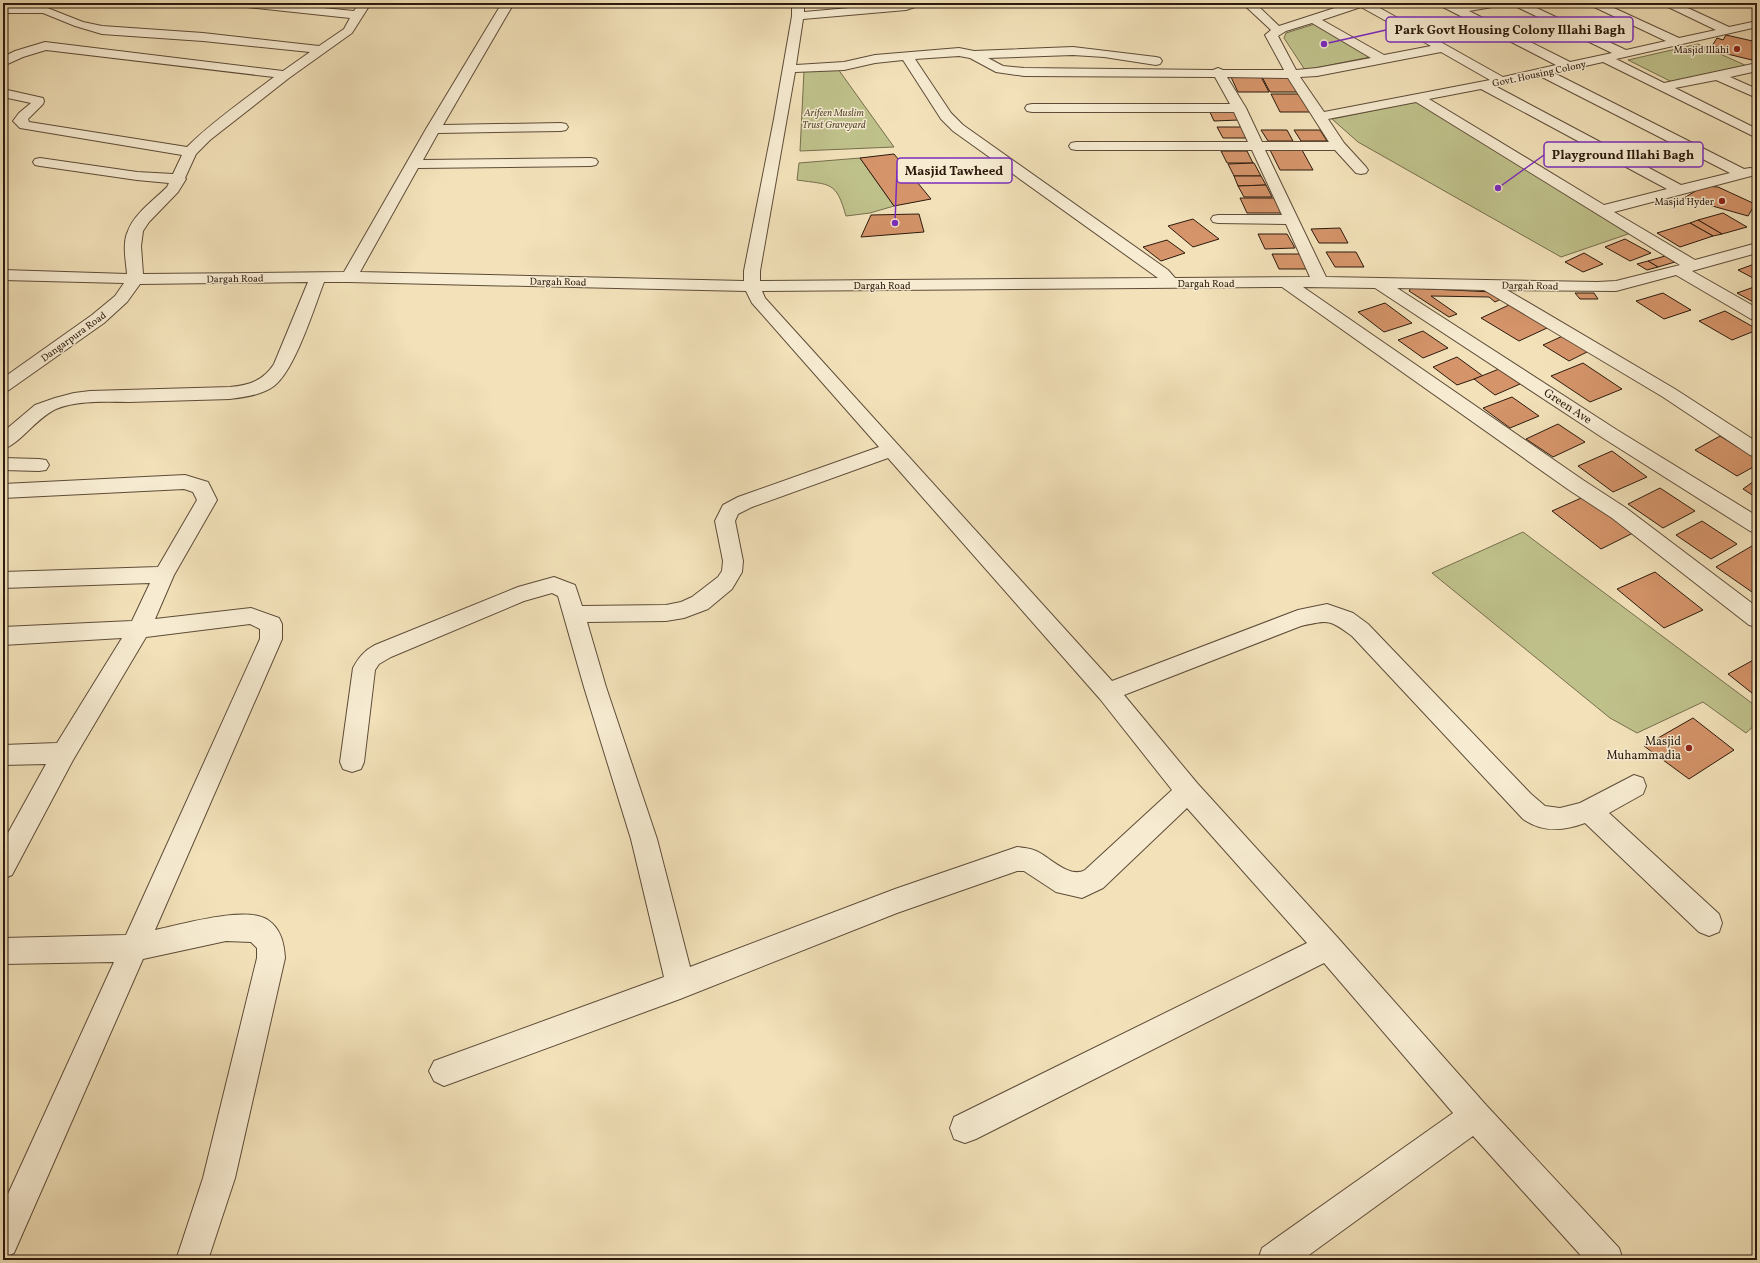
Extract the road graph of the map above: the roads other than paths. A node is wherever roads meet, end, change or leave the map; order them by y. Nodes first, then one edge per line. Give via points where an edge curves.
1 (53, 3) edge
2 (238, 3) edge
3 (366, 3) edge
4 (508, 3) edge
5 (917, 3) edge
6 (1248, 3) edge
7 (1362, 3) edge
8 (1443, 3) edge
9 (1498, 3) edge
10 (1517, 3) edge
11 (1594, 3) edge
12 (1668, 3) edge
13 (3, 10) edge
14 (38, 10) junction
15 (798, 10) edge
16 (1457, 10) junction
17 (358, 15) junction
18 (1313, 19) junction
19 (1757, 24) edge
20 (1278, 31) junction
21 (1729, 31) junction
22 (1678, 42) junction
23 (1441, 48) junction
24 (322, 50) junction
25 (3, 51) edge
26 (1623, 53) junction
27 (19, 54) junction
28 (974, 55) junction
29 (907, 57) junction
30 (1604, 58) junction
31 (1382, 59) junction
32 (3, 62) edge
33 (1568, 66) junction
34 (1757, 67) edge
35 (789, 69) junction
36 (1188, 72) junction
37 (1218, 72) junction
38 (1542, 72) junction
39 (1292, 74) junction
40 (286, 75) junction
41 (1718, 76) junction
42 (1502, 81) junction
43 (1483, 85) junction
44 (1664, 87) junction
45 (3, 93) edge
46 (1757, 94) edge
47 (1418, 98) junction
48 (1032, 108) dead end
49 (1239, 108) junction
50 (1320, 117) junction
51 (561, 127) dead end
52 (433, 130) junction
53 (1757, 134) edge
54 (1076, 146) dead end
55 (1256, 146) junction
56 (1339, 146) junction
57 (190, 152) junction
58 (40, 162) dead end
59 (591, 162) dead end
60 (413, 164) junction
61 (1361, 170) dead end
62 (1757, 170) edge
63 (1743, 174) junction
64 (179, 179) junction
65 (1680, 190) junction
66 (1603, 210) junction
67 (1218, 219) dead end
68 (1292, 220) junction
69 (1757, 248) edge
70 (1686, 268) junction
71 (3, 275) edge
72 (318, 277) junction
73 (349, 277) junction
74 (135, 278) junction
75 (1287, 282) junction
76 (1320, 282) junction
77 (1171, 283) junction
78 (1380, 284) junction
79 (1487, 285) junction
80 (752, 286) junction
81 (1757, 315) edge
82 (3, 386) edge
83 (3, 443) edge
84 (892, 450) junction
85 (1757, 451) edge
86 (3, 464) edge
87 (39, 465) dead end
88 (3, 491) edge
89 (1757, 526) edge
90 (164, 574) junction
91 (3, 580) edge
92 (574, 614) junction
93 (1757, 619) edge
94 (140, 629) junction
95 (3, 636) edge
96 (1108, 692) junction
97 (64, 753) junction
98 (3, 755) edge
99 (352, 762) dead end
100 (1634, 786) dead end
101 (1188, 791) junction
102 (1589, 811) junction
103 (3, 867) edge
104 (1709, 923) dead end
105 (1328, 947) junction
106 (132, 948) junction
107 (3, 951) edge
108 (680, 985) junction
109 (444, 1071) dead end
110 (1475, 1116) junction
111 (965, 1128) dead end
112 (3, 1242) edge
113 (192, 1260) edge
114 (1274, 1260) edge
115 (1607, 1260) edge

1 - 14 street
2 - 17 street
3 - 17 street
4 - 52 street
5 - 15 street via 906,7
6 - 20 street
7 - 18 street
7 - 23 street
8 - 16 street
9 - 16 street
10 - 26 street
11 - 22 street
12 - 21 street
13 - 14 street
14 - 24 street via 49,11 79,24 102,30 203,37
15 - 35 street
16 - 33 street
17 - 24 street via 348,31
18 - 20 street
18 - 31 street
19 - 21 street, Govt. Housing Colony
20 - 39 street via 1271,35 1272,40
21 - 22 street, Govt. Housing Colony
22 - 26 street, Govt. Housing Colony
23 - 31 street
23 - 42 street
24 - 40 street
25 - 27 street
26 - 30 street, Govt. Housing Colony
27 - 32 street
27 - 40 street via 45,46
28 - 29 street via 958,52
28 - 36 street via 1039,51 1088,52 1157,61 1175,65
28 - 36 street via 1000,69 1024,72
29 - 35 street via 875,59 844,66
29 - 77 street via 946,116 958,128 1162,272
30 - 33 street, Govt. Housing Colony
30 - 44 street
31 - 39 street via 1317,72
33 - 38 street, Govt. Housing Colony
34 - 41 street
35 - 80 street via 752,270
36 - 37 street
37 - 39 street
37 - 49 street
38 - 42 street, Govt. Housing Colony
38 - 63 street
39 - 50 street
40 - 57 street via 232,115
41 - 44 street
41 - 46 street
42 - 43 street, Govt. Housing Colony
43 - 47 street, Govt. Housing Colony
43 - 65 street
44 - 53 street
45 - 57 street via 38,101 36,106 21,118 20,121 25,125
47 - 50 street, Govt. Housing Colony
47 - 66 street
48 - 49 street
49 - 55 street
50 - 56 street
51 - 52 street
52 - 60 street
54 - 55 street
55 - 56 street
55 - 68 street
56 - 61 street
57 - 64 street
58 - 64 street
59 - 60 street
60 - 73 street
62 - 63 street
63 - 65 street
64 - 74 street via 135,231
65 - 66 street
66 - 70 street
67 - 68 street
68 - 76 street
69 - 70 street, Dargah Road
70 - 79 street, Dargah Road via 1616,286
70 - 81 street
71 - 74 street, Dargah Road
72 - 73 street, Dargah Road
72 - 74 street, Dargah Road
72 - 83 street via 283,364 268,384 248,392 230,394 68,399 34,413
73 - 80 street, Dargah Road
74 - 82 street, Dangarpura Road via 121,299 98,319
75 - 76 street, Dargah Road
75 - 77 street, Dargah Road
75 - 93 street via 1619,513
76 - 78 street, Dargah Road
77 - 80 street, Dargah Road
78 - 79 street, Dargah Road
78 - 89 street, Green Ave
79 - 85 street via 1669,393
80 - 84 street via 758,300
84 - 92 street via 745,502 730,510 725,521 733,560 732,572 725,583 700,603 684,610 666,613
84 - 96 street
86 - 87 street
88 - 90 street via 185,482 201,487 206,500
90 - 91 street
90 - 94 street
92 - 99 street via 567,591 554,585 510,598 371,658 364,668
92 - 108 street via 644,839
94 - 95 street
94 - 97 street
94 - 106 street via 251,616 271,624 271,639
96 - 101 street
96 - 102 street via 1298,618 1327,612 1345,619 1360,630 1537,815 1555,820
97 - 98 street
97 - 103 street
100 - 102 street
101 - 105 street
101 - 108 street via 1094,879 1082,886 1065,883 1028,860 1017,859 895,901
102 - 104 street
105 - 110 street
105 - 111 street
106 - 107 street
106 - 112 street
106 - 113 street via 226,928 258,929 270,943 271,958 219,1178
108 - 109 street
110 - 114 street
110 - 115 street

